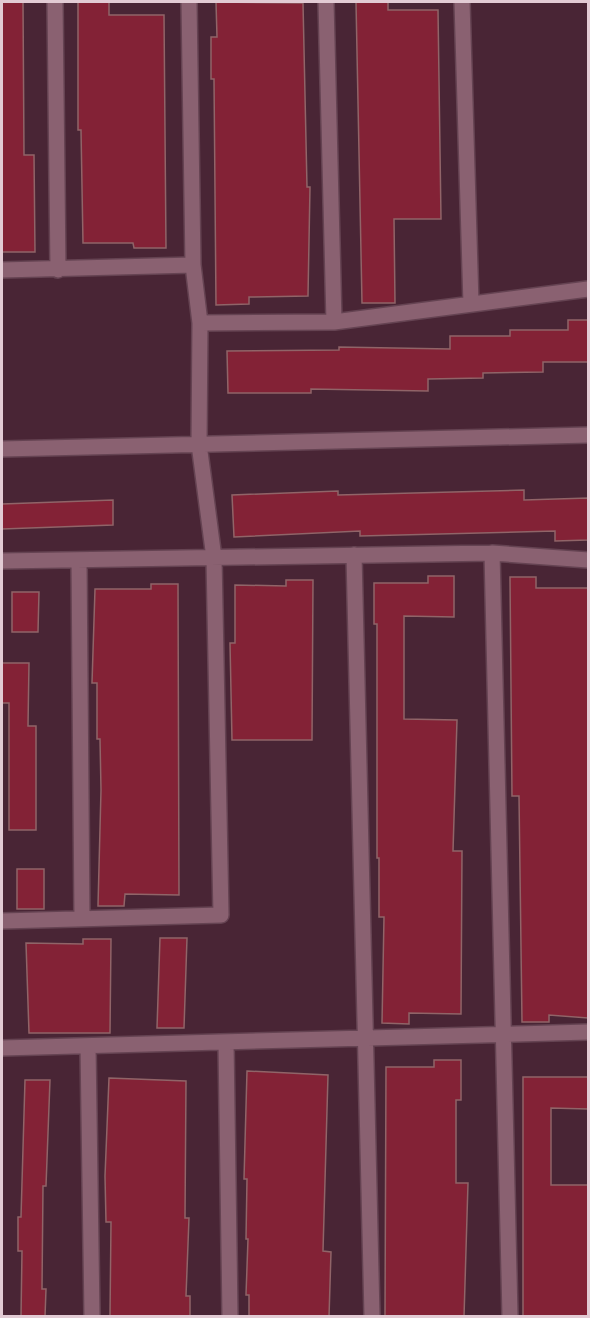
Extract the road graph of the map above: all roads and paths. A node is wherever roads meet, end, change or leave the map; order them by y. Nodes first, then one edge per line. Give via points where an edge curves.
1 (55, 2) edge
2 (189, 2) edge
3 (326, 2) edge
4 (462, 2) edge
5 (193, 265) junction
6 (2, 270) edge
7 (58, 270) junction
8 (588, 289) edge
9 (471, 304) junction
10 (334, 322) junction
11 (200, 323) junction
12 (588, 435) edge
13 (199, 444) junction
14 (2, 449) edge
15 (492, 553) junction
16 (354, 555) junction
17 (214, 558) junction
18 (79, 560) junction
19 (588, 560) edge
20 (2, 561) edge
21 (82, 918) junction
22 (2, 921) edge
23 (588, 1032) edge
24 (503, 1034) junction
25 (365, 1038) junction
26 (226, 1042) junction
27 (88, 1046) junction
28 (2, 1048) edge
29 (92, 1317) edge
30 (230, 1317) edge
31 (372, 1317) edge
32 (510, 1317) edge

1 - 7 street
2 - 5 street
3 - 10 street
4 - 9 street
5 - 7 street
5 - 11 street
6 - 7 street
8 - 9 street
9 - 10 street
10 - 11 street
11 - 13 street
12 - 13 street
13 - 14 street
13 - 17 street
15 - 16 street
15 - 19 street
15 - 24 street
16 - 17 street
16 - 25 street
17 - 18 street
17 - 21 street via 221,915
18 - 20 street
18 - 21 street
21 - 22 street
23 - 24 street
24 - 25 street
24 - 32 street
25 - 26 street
25 - 31 street
26 - 27 street
26 - 30 street
27 - 28 street
27 - 29 street

